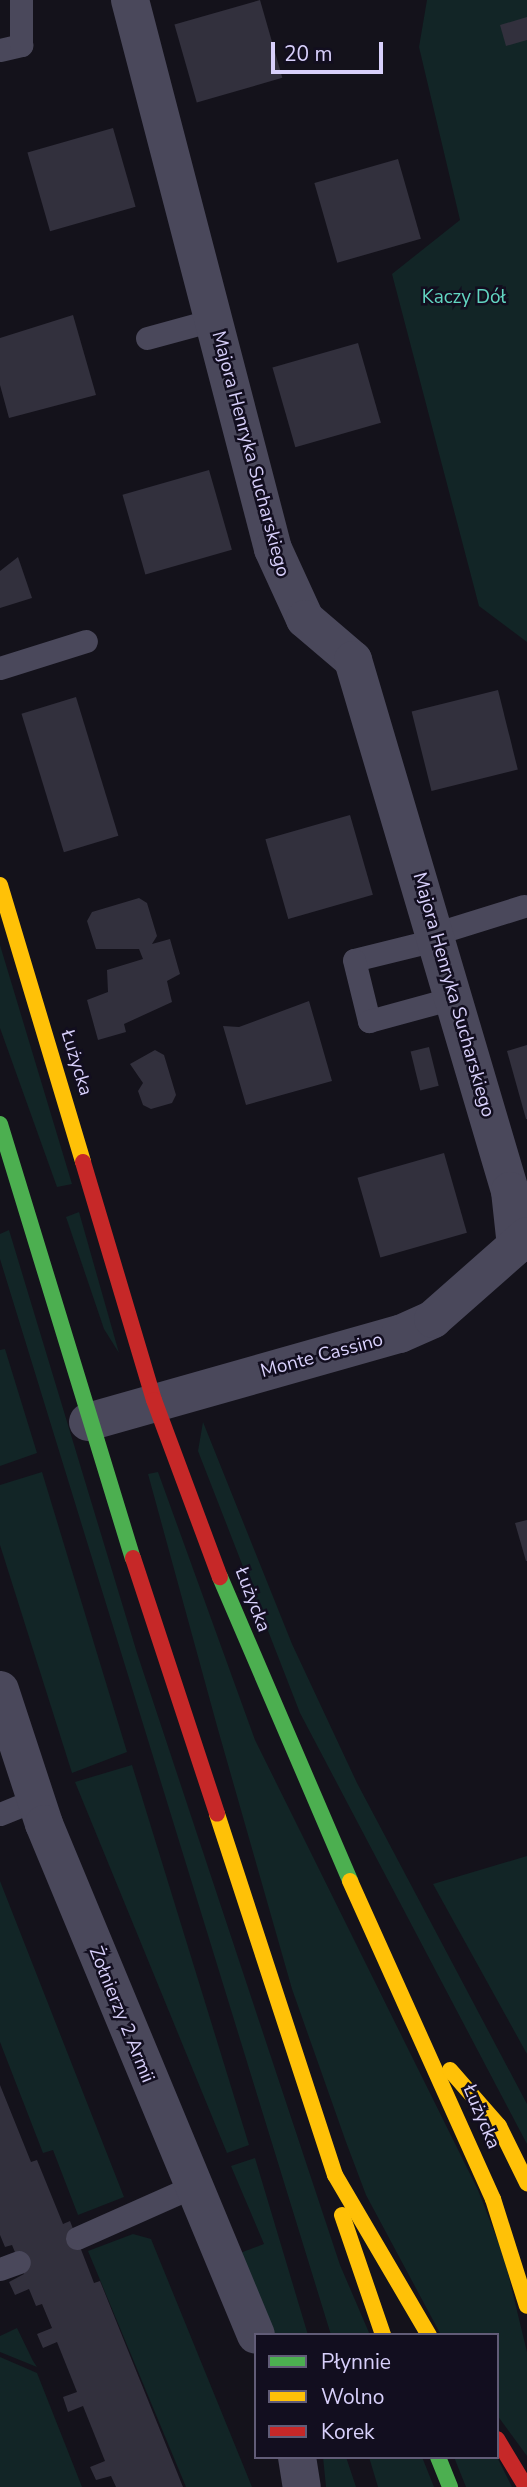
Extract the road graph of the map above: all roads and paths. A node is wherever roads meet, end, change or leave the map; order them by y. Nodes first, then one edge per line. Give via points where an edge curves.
1 (21, 0) edge
2 (130, 0) edge
3 (0, 50) edge
4 (214, 320) junction
5 (147, 338) dead end
6 (86, 641) dead end
7 (0, 668) edge
8 (0, 885) edge
9 (524, 906) dead end
10 (434, 937) junction
11 (453, 998) junction
12 (0, 1124) edge
13 (522, 1241) edge
14 (154, 1400) junction
15 (88, 1422) junction
16 (0, 1690) edge
17 (17, 1807) edge
18 (428, 2044) junction
19 (335, 2175) junction
20 (527, 2183) edge
21 (194, 2186) junction
22 (77, 2238) dead end
23 (527, 2306) edge
24 (255, 2333) edge
25 (382, 2333) edge
26 (428, 2333) edge
27 (499, 2442) edge
28 (297, 2459) edge
29 (439, 2459) edge
30 (302, 2487) edge
31 (450, 2487) edge
32 (526, 2487) edge

1 - 3 lane via 21,45
2 - 4 street, Majora Henryka Sucharskiego
4 - 5 lane
4 - 10 street, Majora Henryka Sucharskiego via 291,600 353,660
6 - 7 lane
8 - 14 main road, Łużycka
9 - 10 lane
10 - 11 street, Majora Henryka Sucharskiego
10 - 11 lane via 354,960 369,1021
11 - 13 street, Majora Henryka Sucharskiego
12 - 15 main road
13 - 14 street, Monte Cassino via 433,1319 400,1335
14 - 15 street, Monte Cassino
14 - 18 main road, Łużycka via 253,1665
15 - 19 main road
16 - 17 street, Żołnierzy 2 Armii
17 - 21 street, Żołnierzy 2 Armii
18 - 20 main road via 499,2126
18 - 23 main road, Łużycka via 493,2199
19 - 25 main road via 346,2237
19 - 26 main road
21 - 22 lane
21 - 24 street, Żołnierzy 2 Armii
27 - 32 main road
28 - 30 street
29 - 31 main road

